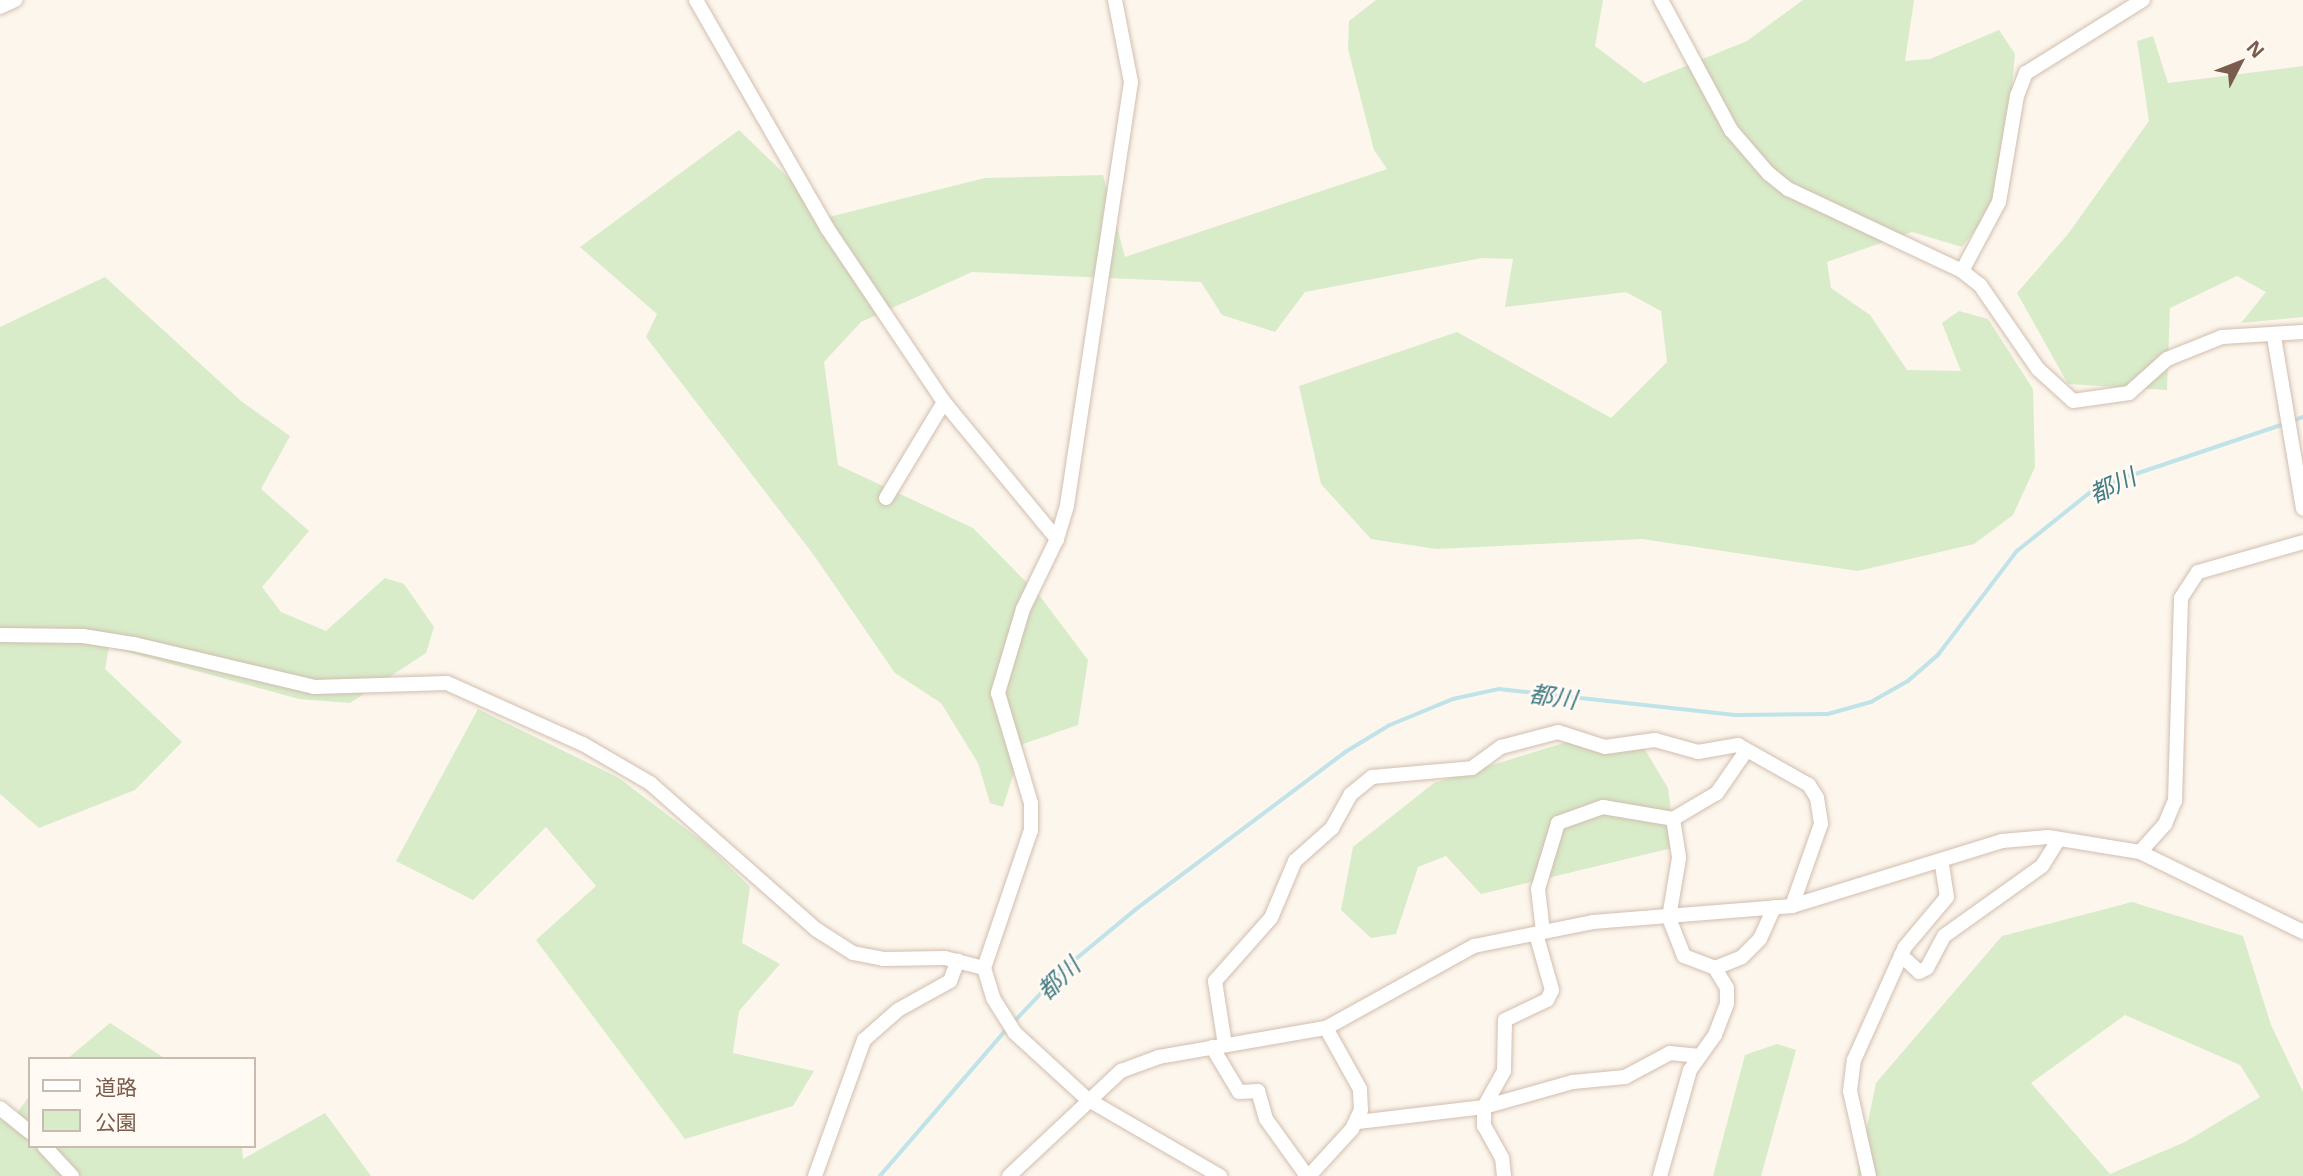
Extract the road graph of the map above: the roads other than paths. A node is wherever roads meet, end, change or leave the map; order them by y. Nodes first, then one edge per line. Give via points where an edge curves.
1 (15, 0) edge
2 (696, 0) edge
3 (1115, 0) edge
4 (1661, 0) edge
5 (2143, 0) edge
6 (0, 7) edge
7 (1962, 271) junction
8 (2303, 332) edge
9 (2274, 337) junction
10 (944, 402) junction
11 (886, 498) dead end
12 (2303, 509) edge
13 (1057, 539) junction
14 (2303, 542) edge
15 (0, 635) edge
16 (1746, 751) junction
17 (1674, 819) junction
18 (2059, 839) junction
19 (2140, 852) junction
20 (1941, 860) junction
21 (1792, 905) junction
22 (1774, 907) junction
23 (1669, 918) junction
24 (2303, 932) edge
25 (1539, 933) junction
26 (1901, 955) junction
27 (958, 960) junction
28 (984, 968) junction
29 (1715, 968) junction
30 (1326, 1028) junction
31 (1218, 1046) junction
32 (1697, 1056) junction
33 (1087, 1099) junction
34 (1484, 1107) junction
35 (0, 1108) edge
36 (1358, 1122) junction
37 (28, 1130) edge
38 (46, 1148) edge
39 (72, 1176) edge
40 (816, 1176) edge
41 (1009, 1176) edge
42 (1220, 1176) edge
43 (1308, 1176) edge
44 (1504, 1176) edge
45 (1660, 1176) edge
46 (1869, 1176) edge

1 - 6 street
2 - 10 street via 827,228
3 - 13 street via 1131,82 1067,506
4 - 7 street via 1731,130 1768,173 1788,189
5 - 7 street via 2026,73 2017,96 1999,202
7 - 9 street via 1980,285 2038,369 2073,401 2129,393 2167,359 2222,337
8 - 9 street
9 - 12 street
10 - 11 street
10 - 13 street
13 - 28 street via 1023,609 1000,676 1000,709 1025,778 1031,830
14 - 19 street via 2198,572 2181,598 2175,801 2165,824
15 - 27 street via 83,636 134,644 314,687 447,683 583,744 650,783 838,945 883,959
16 - 17 street via 1717,793
16 - 21 street via 1808,785 1817,798 1821,824
16 - 31 street via 1738,745 1698,752 1656,740 1605,747 1558,732 1501,747 1472,768 1372,777 1352,794 1332,828 1295,860 1271,918 1215,981
17 - 23 street via 1679,858
17 - 25 street via 1603,807 1558,823 1538,889
18 - 19 street
18 - 20 street via 2002,841
18 - 26 street via 2042,866 1944,936 1927,968 1919,972
19 - 24 street
20 - 21 street
20 - 26 street via 1947,897
21 - 22 street
22 - 23 street
22 - 29 street via 1750,951
23 - 25 street
23 - 29 street via 1684,956
25 - 30 street via 1474,946
25 - 34 street via 1552,990 1547,1000 1505,1020 1504,1070
26 - 46 street via 1854,1060 1850,1091
27 - 28 street
27 - 40 street via 950,982 898,1010 864,1040
28 - 33 street via 1003,1016 1015,1033
29 - 32 street via 1727,988 1727,1003 1715,1035
30 - 31 street
30 - 36 street via 1360,1089
31 - 33 street via 1133,1065
31 - 43 street via 1239,1092 1258,1091 1266,1119
32 - 34 street via 1670,1053 1625,1077 1573,1082
32 - 45 street
33 - 41 street
33 - 42 street
34 - 36 street
34 - 44 street via 1484,1126 1502,1158
35 - 37 street
36 - 43 street
38 - 39 street

